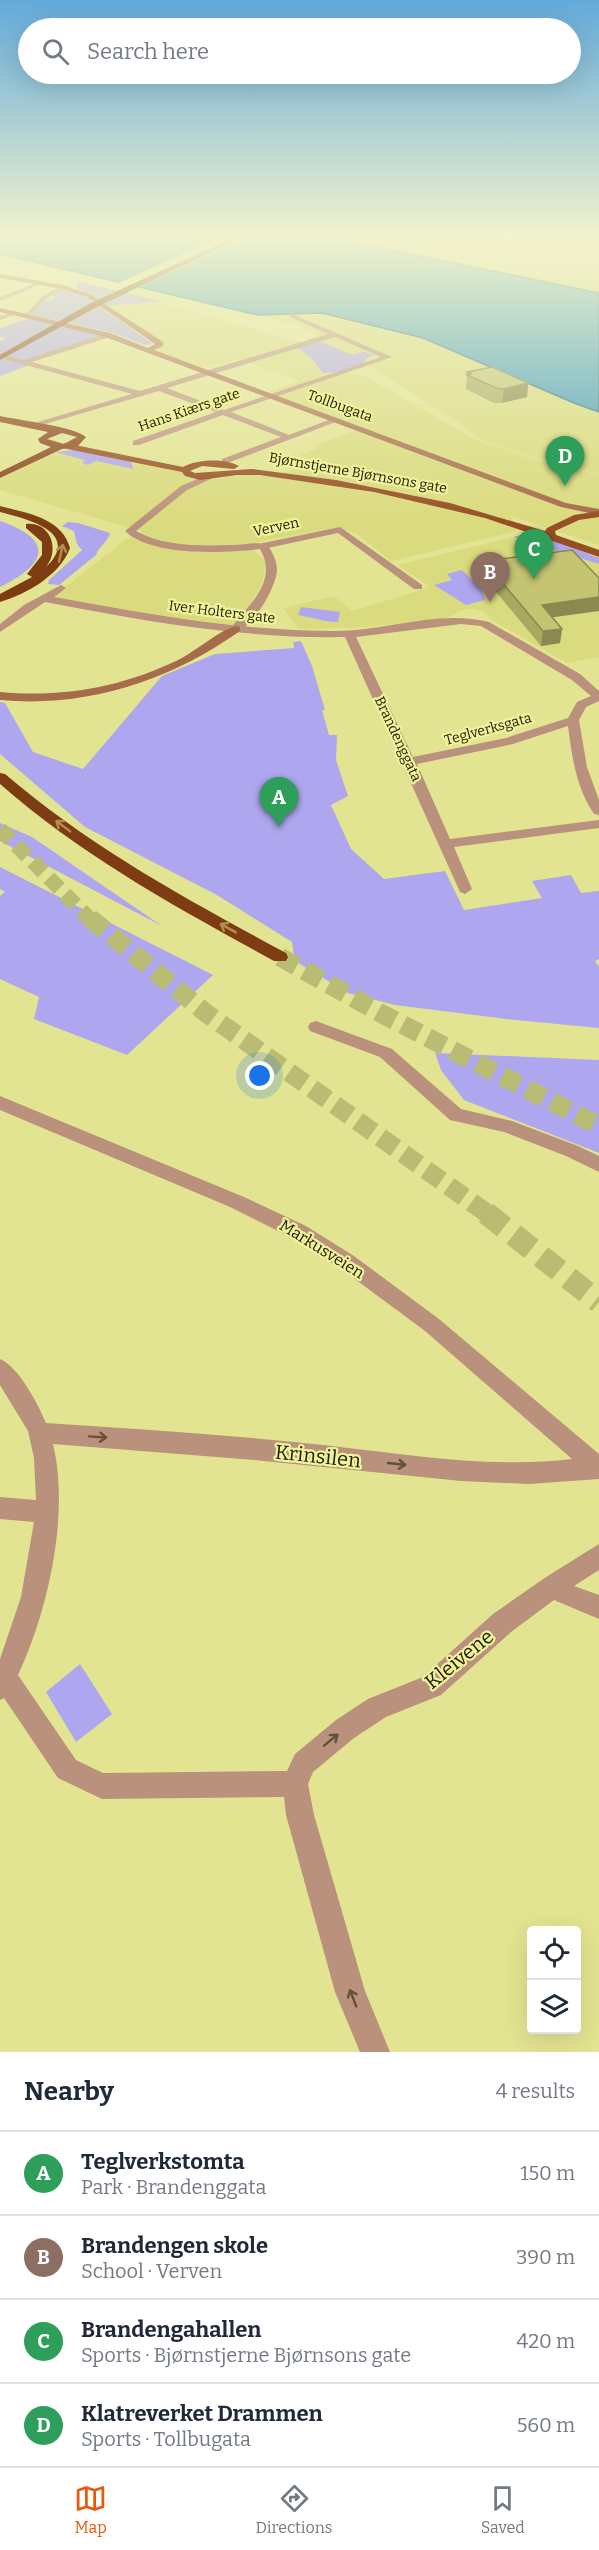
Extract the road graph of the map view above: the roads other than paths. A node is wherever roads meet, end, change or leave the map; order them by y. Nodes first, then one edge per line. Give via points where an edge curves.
1 (29, 334) edge
2 (42, 334) edge
3 (107, 334) joint
4 (145, 334) edge
5 (333, 334) joint
6 (0, 350) edge
7 (149, 350) junction
8 (0, 357) edge
9 (26, 362) junction
10 (206, 372) junction
11 (157, 387) junction
12 (138, 393) junction
13 (271, 395) junction
14 (223, 412) junction
15 (0, 419) edge
16 (337, 420) junction
17 (41, 424) dead end
18 (0, 427) edge
19 (58, 432) junction
20 (82, 437) junction
21 (288, 437) junction
22 (43, 440) junction
23 (136, 443) dead end
24 (64, 446) junction
25 (225, 461) dead end
26 (201, 464) junction
27 (0, 466) edge
28 (187, 472) junction
29 (213, 472) junction
30 (0, 475) edge
31 (184, 488) junction
32 (0, 509) edge
33 (592, 515) edge
34 (0, 516) edge
35 (550, 532) junction
36 (564, 534) junction
37 (263, 546) junction
38 (599, 547) edge
39 (599, 554) edge
40 (415, 585) dead end
41 (61, 588) dead end
42 (0, 592) edge
43 (0, 598) edge
44 (43, 598) junction
45 (0, 628) edge
46 (236, 630) junction
47 (349, 634) junction
48 (0, 696) edge
49 (599, 697) edge
50 (573, 720) junction
51 (409, 762) junction
52 (0, 777) edge
53 (599, 811) edge
54 (599, 824) edge
55 (444, 844) junction
56 (465, 889) dead end
57 (280, 957) tunnel mouth
58 (316, 1028) dead end
59 (0, 1103) edge
60 (599, 1165) edge
61 (0, 1369) edge
62 (40, 1433) junction
63 (598, 1467) edge
64 (0, 1508) edge
65 (46, 1512) junction
66 (599, 1556) edge
67 (554, 1585) junction
68 (599, 1607) edge
69 (2, 1682) edge
70 (295, 1784) junction
71 (375, 2052) edge

1 - 6 highway
2 - 8 highway
3 - 7 main road, Tollbugata
3 - 9 street
4 - 7 main road via 160,344
5 - 10 street
5 - 13 street, Hans Kiærs gate via 388,357
7 - 10 main road, Tollbugata
8 - 9 street
9 - 12 street
10 - 11 street
10 - 13 main road, Tollbugata
11 - 12 street
11 - 14 street
12 - 17 street
13 - 14 street, Hans Kiærs gate
13 - 16 main road, Tollbugata
14 - 21 street
14 - 23 street, Hans Kiærs gate
15 - 19 highway
16 - 21 street
16 - 33 main road, Tollbugata
18 - 22 highway
19 - 20 highway
19 - 22 highway
20 - 24 highway
20 - 26 main road
21 - 25 street
22 - 24 highway via 52,446
22 - 27 highway
24 - 28 main road
24 - 30 highway
26 - 28 main road via 190,466
26 - 29 main road
28 - 29 main road
28 - 31 street
29 - 31 street
29 - 35 main road, Bjørnstjerne Bjørnsons gate via 262,473 367,488
31 - 37 street, Verven via 130,531 146,539 202,548
43 -> 32 highway via 51,571 60,561 64,545 51,527
33 - 35 main road
33 - 36 main road
34 - 42 highway via 34,528 49,546 48,556 39,569
35 - 36 main road
35 - 39 main road, Bjørnstjerne Bjørnsons gate
36 - 38 main road
37 - 40 street, Verven via 340,530
37 - 46 street via 272,562 268,586
41 - 44 street
44 - 45 street
44 - 46 street, Iver Holters gate
46 - 47 street, Iver Holters gate
46 - 48 main road via 178,663 93,694 43,700
47 - 49 street, Iver Holters gate via 471,620 485,624 576,678
47 - 51 street, Brandenggata
49 - 50 street via 581,705
50 - 51 street, Teglverksgata via 509,741
50 - 53 street via 581,773
51 - 55 street, Brandenggata
57 -> 52 highway via 103,854
54 - 55 street
55 - 56 street, Brandenggata
58 - 60 street via 386,1053 456,1115 506,1126
59 - 63 street, Markusveien via 299,1232 432,1325
61 - 62 street via 24,1400
62 -> 63 street, Krinsilen via 201,1443 450,1469 521,1473
62 - 65 street via 48,1482
64 - 65 street
65 - 69 street via 43,1551 24,1627
66 - 67 street, Kleivene
67 - 68 street via 567,1595
70 -> 67 street, Kleivene via 304,1762 345,1729 377,1708 432,1686
69 - 70 street via 66,1768 102,1786
71 -> 70 street via 350,1992 300,1815

